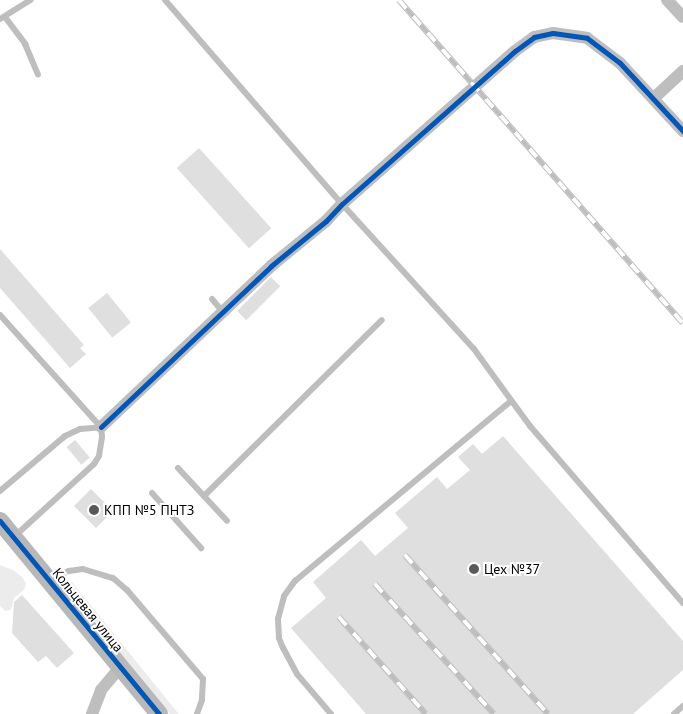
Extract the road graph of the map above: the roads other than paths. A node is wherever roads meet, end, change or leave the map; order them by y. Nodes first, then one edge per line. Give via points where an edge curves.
1 (31, 0) edge
2 (165, 0) edge
3 (667, 0) edge
4 (683, 17) edge
5 (2, 18) edge
6 (683, 70) edge
7 (38, 74) dead end
8 (654, 98) junction
9 (683, 131) edge
10 (342, 204) junction
11 (212, 299) dead end
12 (222, 311) junction
13 (0, 314) edge
14 (382, 320) dead end
15 (511, 401) junction
16 (101, 427) junction
17 (178, 468) dead end
18 (0, 491) edge
19 (152, 493) dead end
20 (204, 496) junction
21 (0, 521) edge
22 (227, 521) dead end
23 (14, 537) junction
24 (201, 548) dead end
25 (49, 579) junction
26 (683, 603) edge
27 (120, 667) junction
28 (683, 706) edge
29 (92, 714) edge
30 (159, 714) edge
31 (197, 714) edge
32 (331, 714) edge
33 (674, 714) edge

1 - 5 lane
2 - 10 lane
3 - 4 street
5 - 7 lane via 26,44
6 - 8 street
8 - 9 street
8 - 10 street via 587,38 553,32 534,37
10 - 12 street
10 - 15 lane via 474,349
11 - 12 lane
12 - 16 street
13 - 16 lane
14 - 20 lane
15 - 26 lane
15 - 32 lane via 289,588 279,611 280,638 297,674
16 - 18 lane via 71,433
16 - 23 lane via 102,447 94,464
17 - 20 lane
19 - 24 lane
20 - 22 lane
21 - 23 street, Кольцевая улица
23 - 25 street, Кольцевая улица
25 - 27 street, Кольцевая улица
25 - 31 lane via 83,569 113,578 128,590 203,679 202,700
27 - 29 street via 101,690
27 - 30 street, Кольцевая улица
28 - 33 lane

